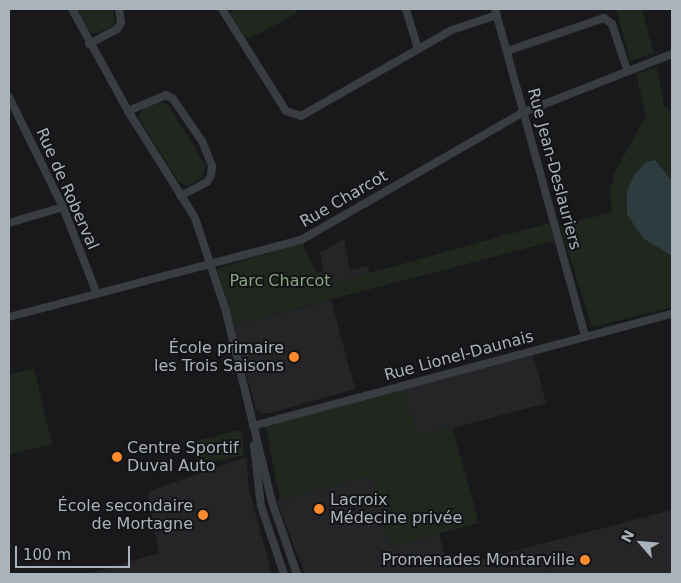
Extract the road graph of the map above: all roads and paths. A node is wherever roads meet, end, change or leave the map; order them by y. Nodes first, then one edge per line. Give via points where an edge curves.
1 (72, 9) edge
2 (119, 9) edge
3 (222, 9) edge
4 (406, 9) edge
5 (496, 12) edge
6 (89, 44) junction
7 (418, 49) junction
8 (507, 51) junction
9 (672, 54) edge
10 (627, 70) junction
11 (9, 97) edge
12 (128, 111) junction
13 (524, 112) junction
14 (181, 196) junction
15 (63, 207) junction
16 (9, 223) edge
17 (212, 264) junction
18 (97, 294) junction
19 (672, 314) edge
20 (9, 317) edge
21 (585, 336) junction
22 (253, 426) junction
23 (284, 574) edge
24 (297, 574) edge

1 - 6 street
2 - 6 street via 121,22 117,29
3 - 7 street via 286,111 301,116
4 - 7 street
5 - 7 street via 452,30
5 - 8 street, Rue Jean-Deslauriers
6 - 12 street
8 - 10 street via 604,18 612,24
8 - 13 street, Rue Jean-Deslauriers
9 - 10 street, Rue Charcot
10 - 13 street, Rue Charcot
11 - 15 street, Rue de Roberval
12 - 14 street
12 - 14 street via 166,95 173,99 202,141 212,166 211,174 206,182
13 - 17 street, Rue Charcot via 301,240
13 - 21 street, Rue Jean-Deslauriers
14 - 17 street via 195,218
15 - 16 street
15 - 18 street, Rue de Roberval
17 - 18 street, Rue Charcot
17 - 22 street
18 - 20 street, Rue Charcot
19 - 21 street, Rue Lionel-Daunais
21 - 22 street, Rue Lionel-Daunais
22 - 23 street via 261,506
22 - 24 street via 272,502

